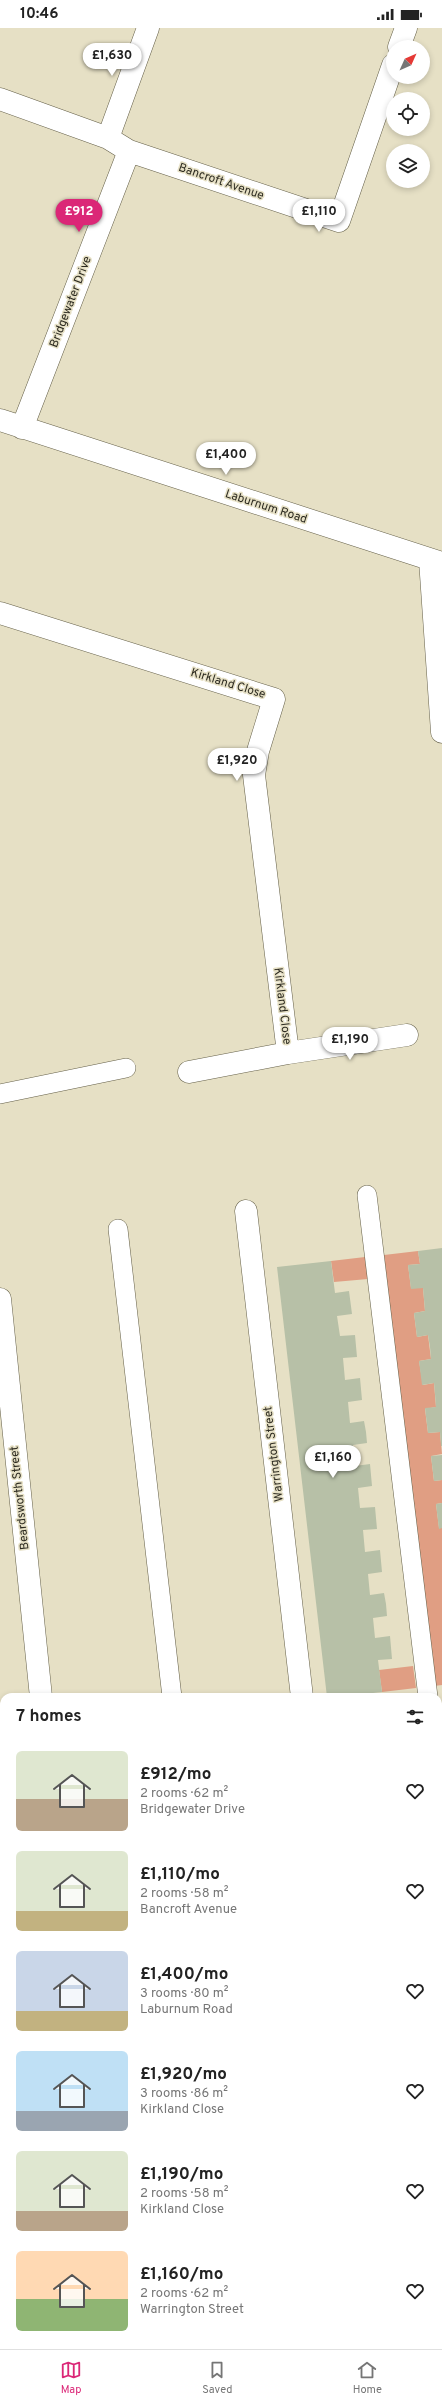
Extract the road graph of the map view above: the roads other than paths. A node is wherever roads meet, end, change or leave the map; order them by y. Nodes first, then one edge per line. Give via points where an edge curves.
1 (148, 28) edge
2 (406, 28) edge
3 (402, 40) edge
4 (386, 84) edge
5 (0, 99) edge
6 (108, 138) junction
7 (129, 151) junction
8 (0, 420) edge
9 (22, 428) junction
10 (436, 561) edge
11 (0, 613) edge
12 (442, 732) edge
13 (406, 1035) dead end
14 (288, 1053) junction
15 (126, 1068) dead end
16 (188, 1072) dead end
17 (0, 1094) edge
18 (367, 1195) dead end
19 (246, 1211) dead end
20 (118, 1229) dead end
21 (0, 1299) edge
22 (41, 1693) edge
23 (172, 1693) edge
24 (302, 1693) edge
25 (428, 1693) edge

1 - 6 street
2 - 3 street
4 - 7 street, Bancroft Avenue via 339,221
5 - 6 street
6 - 7 street
7 - 9 street, Bridgewater Drive
8 - 9 street, Laburnum Road
9 - 10 street, Laburnum Road
10 - 12 street
11 - 14 street, Kirkland Close via 274,699 258,751 254,775
13 - 14 street, Kirkland Close
14 - 16 street, Kirkland Close
15 - 17 lane
18 - 25 lane
19 - 24 street, Warrington Street
20 - 23 lane
21 - 22 street, Beardsworth Street

